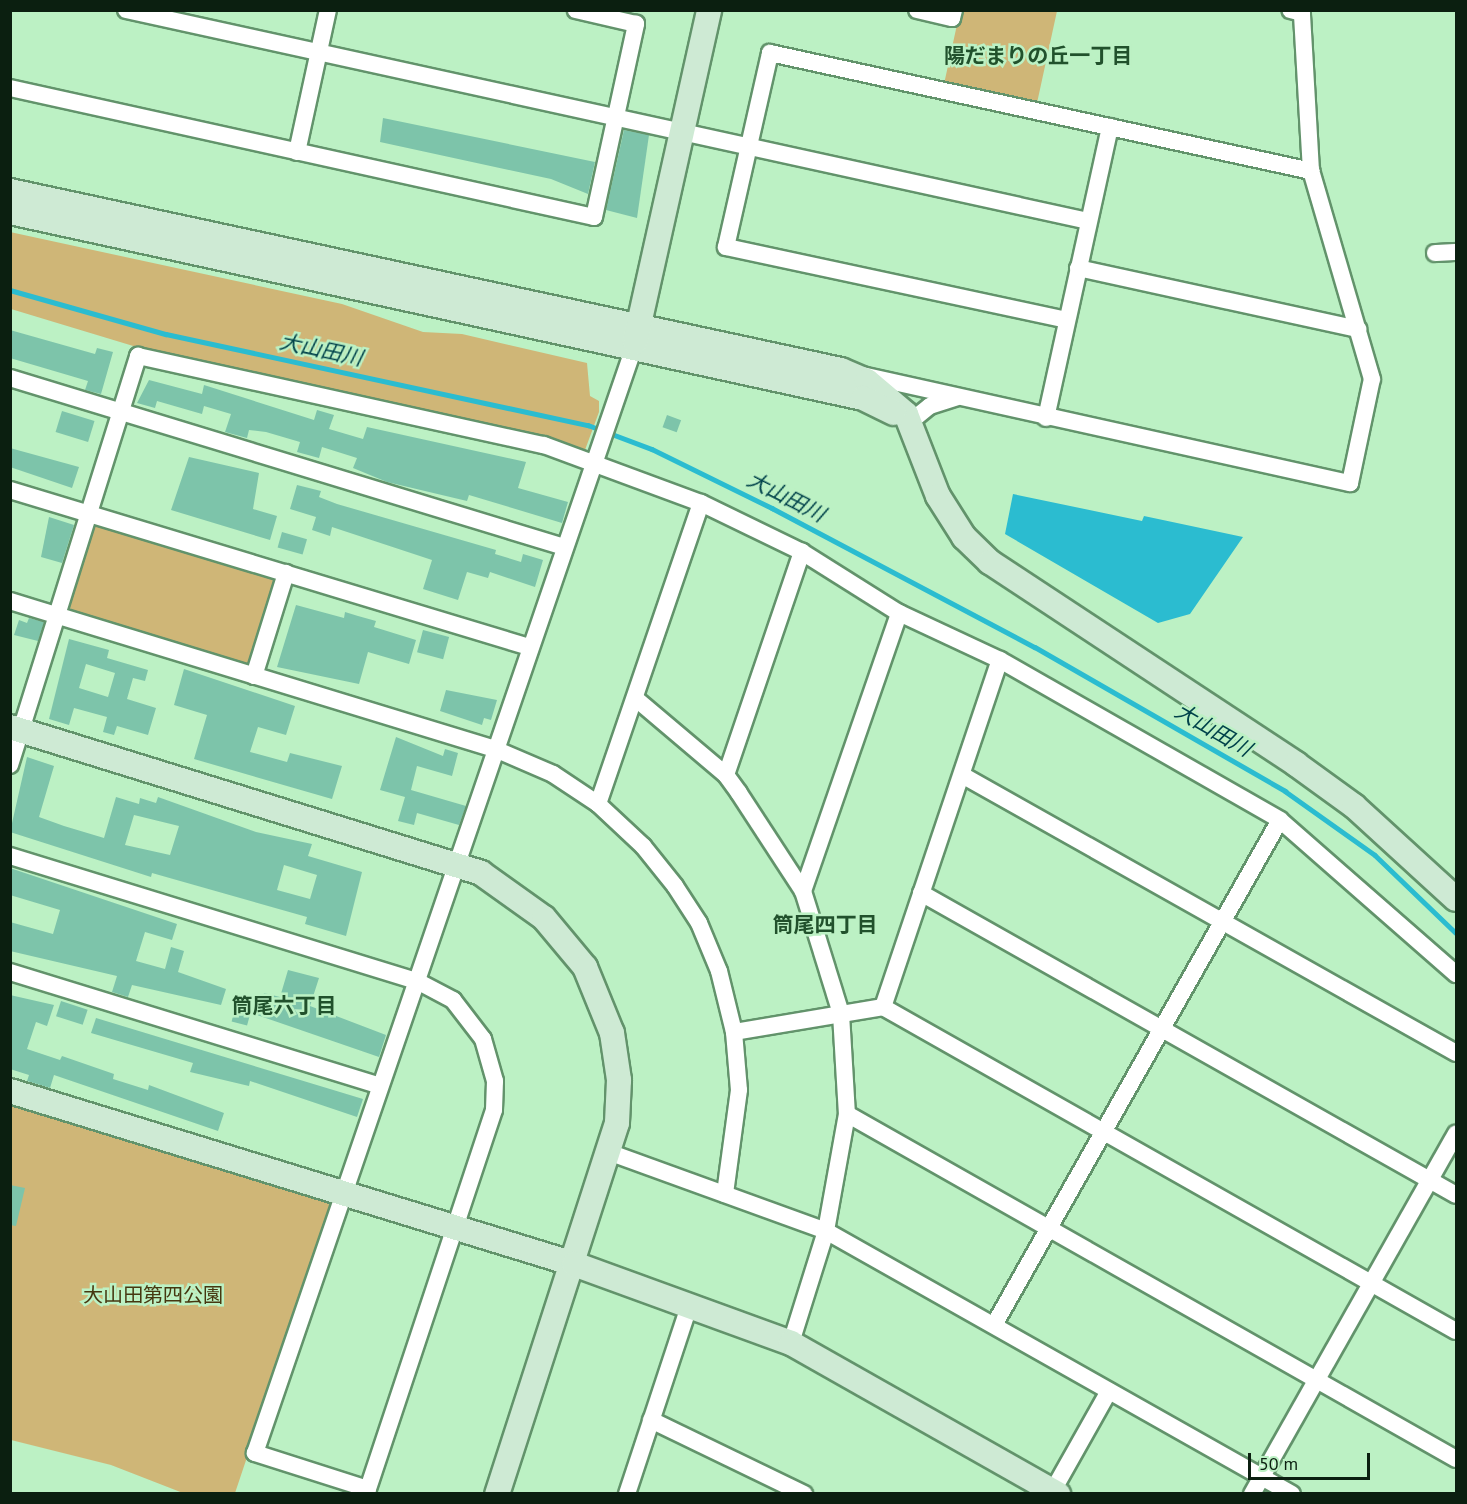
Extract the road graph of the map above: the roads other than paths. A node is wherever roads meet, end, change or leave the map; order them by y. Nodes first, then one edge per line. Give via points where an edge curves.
1 (126, 10) edge
2 (328, 10) edge
3 (576, 10) edge
4 (709, 10) edge
5 (916, 10) edge
6 (954, 10) edge
7 (1290, 10) edge
8 (319, 52) junction
9 (10, 88) edge
10 (616, 118) junction
11 (1110, 127) junction
12 (682, 133) junction
13 (749, 148) junction
14 (297, 152) junction
15 (1311, 171) junction
16 (10, 191) edge
17 (10, 212) edge
18 (1088, 221) junction
19 (1456, 252) edge
20 (1435, 253) dead end
21 (1078, 268) junction
22 (1066, 320) junction
23 (639, 326) junction
24 (1358, 329) junction
25 (633, 350) junction
26 (841, 370) junction
27 (10, 378) edge
28 (961, 396) junction
29 (122, 412) junction
30 (1046, 418) junction
31 (913, 427) junction
32 (594, 460) junction
33 (10, 490) edge
34 (701, 503) junction
35 (89, 514) junction
36 (564, 547) junction
37 (802, 552) junction
38 (286, 573) junction
39 (10, 601) edge
40 (899, 613) junction
41 (58, 615) junction
42 (530, 647) junction
43 (1000, 660) junction
44 (254, 676) junction
45 (634, 698) junction
46 (16, 729) edge
47 (495, 749) junction
48 (10, 765) edge
49 (726, 774) junction
50 (962, 775) junction
51 (598, 804) junction
52 (1280, 820) junction
53 (10, 856) edge
54 (456, 863) junction
55 (803, 891) junction
56 (921, 893) junction
57 (1456, 899) edge
58 (1222, 922) junction
59 (10, 972) edge
60 (1456, 974) edge
61 (417, 981) junction
62 (883, 1007) junction
63 (841, 1014) junction
64 (1162, 1029) junction
65 (734, 1032) junction
66 (1456, 1053) edge
67 (380, 1086) junction
68 (10, 1091) edge
69 (847, 1114) junction
70 (1104, 1133) junction
71 (1456, 1135) edge
72 (611, 1153) junction
73 (1431, 1181) junction
74 (343, 1193) junction
75 (725, 1194) junction
76 (1456, 1195) edge
77 (456, 1228) junction
78 (1048, 1229) junction
79 (826, 1231) junction
80 (574, 1264) junction
81 (1372, 1283) junction
82 (689, 1307) junction
83 (994, 1325) junction
84 (1456, 1331) edge
85 (791, 1342) junction
86 (1317, 1379) junction
87 (1110, 1391) junction
88 (651, 1420) junction
89 (1456, 1459) edge
90 (1262, 1477) junction
91 (367, 1492) edge
92 (1054, 1493) edge
93 (497, 1494) edge
94 (627, 1494) edge
95 (804, 1494) edge
96 (1252, 1494) edge
97 (1292, 1494) edge

1 - 8 street
2 - 8 street
3 - 10 street via 636,24
4 - 12 street
5 - 6 street via 952,18
7 - 15 street via 1302,13
8 - 10 street
8 - 14 street
9 - 14 street
10 - 12 street
10 - 14 street via 594,217
11 - 13 street via 770,53
11 - 15 street
11 - 18 street
12 - 13 street
12 - 23 street
13 - 18 street
13 - 22 street via 726,247
15 - 24 street
16 - 23 street
17 - 25 street
18 - 21 street
19 - 20 street
21 - 22 street
21 - 24 street
22 - 30 street
23 - 25 street
23 - 26 street
24 - 30 street via 1372,379 1350,483
25 - 31 street via 863,398
25 - 32 street
26 - 28 street
26 - 31 street via 884,391
27 - 29 street
28 - 30 street
28 - 31 street via 930,406
29 - 32 street via 138,356 504,436
29 - 35 street
29 - 36 street
31 - 57 street via 952,520 990,562 1296,764 1353,806
32 - 34 street
32 - 36 street
33 - 35 street
34 - 37 street
34 - 45 street
35 - 38 street
35 - 41 street
36 - 42 street
37 - 40 street
37 - 49 street
38 - 42 street
38 - 44 street
39 - 41 street
40 - 43 street
40 - 55 street
41 - 44 street
41 - 46 street
42 - 47 street
43 - 50 street
43 - 52 street
44 - 47 street
45 - 49 street
45 - 51 street
46 - 48 street
46 - 54 street
47 - 51 street via 552,774
47 - 54 street
49 - 55 street
50 - 56 street
50 - 58 street
51 - 65 street via 657,862 694,915 719,971
52 - 58 street
52 - 60 street
53 - 61 street
54 - 61 street
54 - 72 street via 523,900 585,967 604,1007 616,1058 619,1103
55 - 63 street
56 - 62 street
56 - 64 street
58 - 64 street
58 - 66 street
59 - 67 street
61 - 67 street
61 - 77 street via 453,1000 475,1026 489,1052 495,1081 494,1110
62 - 63 street
62 - 70 street
63 - 65 street
63 - 69 street
64 - 70 street
64 - 73 street
65 - 75 street via 739,1108
67 - 74 street
68 - 74 street
69 - 78 street
69 - 79 street
70 - 78 street
70 - 81 street
71 - 73 street
72 - 75 street
72 - 80 street
73 - 76 street
73 - 81 street
74 - 77 street
74 - 91 street via 255,1453
75 - 79 street
77 - 80 street
77 - 91 street
78 - 83 street
78 - 86 street
79 - 83 street
79 - 85 street
80 - 82 street
80 - 93 street
81 - 84 street
81 - 86 street
82 - 85 street
82 - 88 street
83 - 87 street
85 - 92 street
86 - 89 street
86 - 90 street
87 - 90 street
87 - 92 street
88 - 94 street
88 - 95 street
90 - 96 street
90 - 97 street

